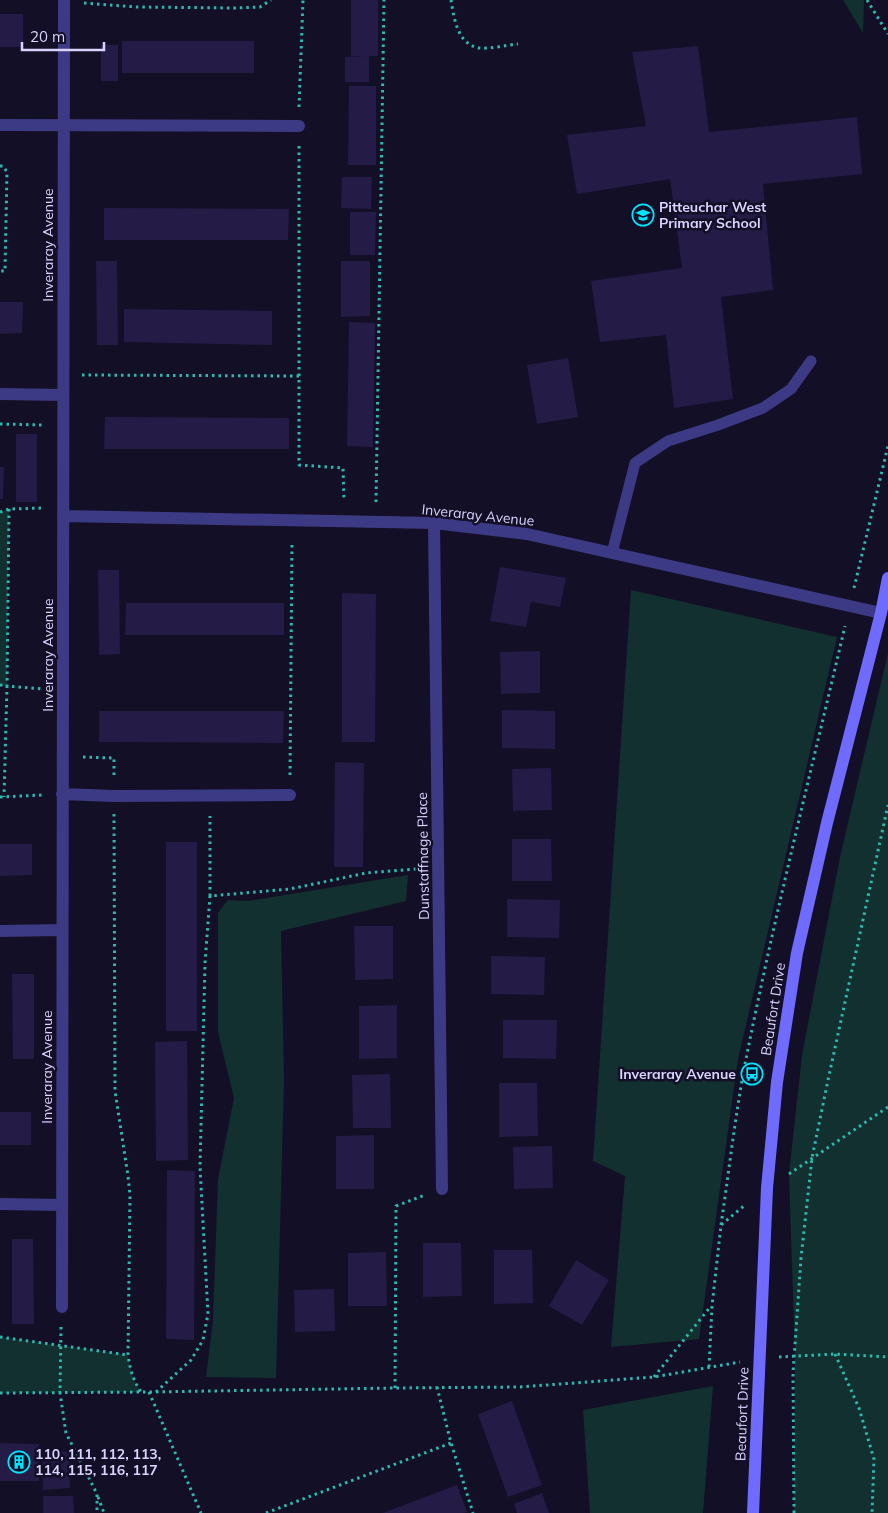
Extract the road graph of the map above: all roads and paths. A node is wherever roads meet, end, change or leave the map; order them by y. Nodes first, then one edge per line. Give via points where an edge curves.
1 (272, 0) edge
2 (303, 0) edge
3 (384, 0) edge
4 (451, 0) edge
5 (867, 0) edge
6 (64, 2) joint
7 (888, 34) edge
8 (518, 44) dead end
9 (0, 125) edge
10 (64, 126) junction
11 (299, 126) junction
12 (0, 166) edge
13 (0, 271) edge
14 (810, 361) dead end
15 (63, 375) junction
16 (299, 376) junction
17 (0, 394) edge
18 (63, 396) junction
19 (0, 424) edge
20 (44, 433) dead end
21 (888, 446) edge
22 (45, 508) dead end
23 (9, 509) junction
24 (0, 512) edge
25 (63, 516) junction
26 (292, 520) junction
27 (344, 521) junction
28 (376, 522) junction
29 (434, 523) junction
30 (612, 553) junction
31 (888, 578) edge
32 (850, 606) junction
33 (881, 613) junction
34 (0, 685) edge
35 (7, 686) junction
36 (63, 691) junction
37 (63, 756) junction
38 (62, 794) junction
39 (114, 796) junction
40 (210, 796) junction
41 (290, 796) joint
42 (2, 797) edge
43 (888, 805) edge
44 (438, 868) junction
45 (210, 896) junction
46 (62, 930) junction
47 (0, 931) edge
48 (888, 1107) edge
49 (845, 1137) dead end
50 (442, 1188) joint
51 (0, 1204) edge
52 (62, 1204) junction
53 (721, 1225) dead end
54 (712, 1306) dead end
55 (62, 1307) joint
56 (0, 1336) edge
57 (60, 1344) junction
58 (128, 1354) junction
59 (835, 1354) junction
60 (795, 1356) junction
61 (888, 1357) edge
62 (759, 1359) junction
63 (654, 1376) junction
64 (395, 1388) junction
65 (437, 1388) junction
66 (0, 1392) edge
67 (60, 1392) junction
68 (141, 1392) junction
69 (149, 1392) junction
70 (156, 1392) junction
71 (451, 1443) junction
72 (97, 1494) junction
73 (98, 1513) edge
74 (104, 1513) edge
75 (201, 1513) edge
76 (266, 1513) edge
77 (473, 1513) edge
78 (753, 1513) edge
79 (794, 1513) edge
80 (872, 1513) edge

1 - 6 path via 260,7 235,8
2 - 11 path
3 - 28 path
4 - 8 path via 458,31 469,44 480,48
5 - 7 path
6 - 10 street, Inveraray Avenue
9 - 10 street
10 - 11 street
10 - 15 street, Inveraray Avenue
11 - 16 path
12 - 13 path via 6,172 5,271
14 - 30 lane via 791,389 763,408 668,441 636,462
15 - 16 path
15 - 18 street, Inveraray Avenue
16 - 27 path via 299,465 343,468
17 - 18 street
18 - 25 street, Inveraray Avenue
19 - 20 path via 43,424
21 - 32 path
22 - 23 path
23 - 24 path
23 - 35 path
25 - 26 street, Inveraray Avenue
25 - 36 street, Inveraray Avenue
26 - 27 street, Inveraray Avenue
26 - 41 path
27 - 28 street, Inveraray Avenue
28 - 29 street, Inveraray Avenue
29 - 30 street, Inveraray Avenue via 527,534
29 - 44 street, Dunstaffnage Place
30 - 32 street, Inveraray Avenue
31 - 33 street, Beaufort Drive
32 - 33 street, Inveraray Avenue
32 - 53 path via 753,1026
33 - 62 street, Beaufort Drive via 797,953 777,1082 766,1188
34 - 35 path
35 - 36 path
35 - 42 path
36 - 37 street, Inveraray Avenue
37 - 38 street, Inveraray Avenue
37 - 39 path via 114,758
38 - 39 street
38 - 42 path
38 - 46 street, Inveraray Avenue
39 - 40 street
39 - 58 path via 115,1091 130,1194
40 - 41 street
40 - 45 path
43 - 60 path via 812,1158
44 - 45 path via 366,873 290,889
44 - 50 street, Dunstaffnage Place
45 - 70 path via 200,1167 208,1314 203,1340 190,1360
46 - 47 street
46 - 52 street, Inveraray Avenue
48 - 49 path
50 - 64 path via 396,1206
51 - 52 street
52 - 55 street, Inveraray Avenue
54 - 63 path
55 - 57 path
56 - 57 path
57 - 58 path
57 - 67 path
58 - 68 path via 132,1376
59 - 60 path
59 - 61 path
59 - 80 path via 859,1408 874,1459
60 - 62 path
60 - 79 path
62 - 63 path
62 - 78 street, Beaufort Drive
63 - 65 path via 520,1387
64 - 65 path
64 - 70 path
65 - 71 path
66 - 67 path
67 - 68 path
67 - 72 path via 66,1433
68 - 69 path
69 - 70 path
69 - 75 path
71 - 76 path
71 - 77 path
72 - 73 path
72 - 74 path

